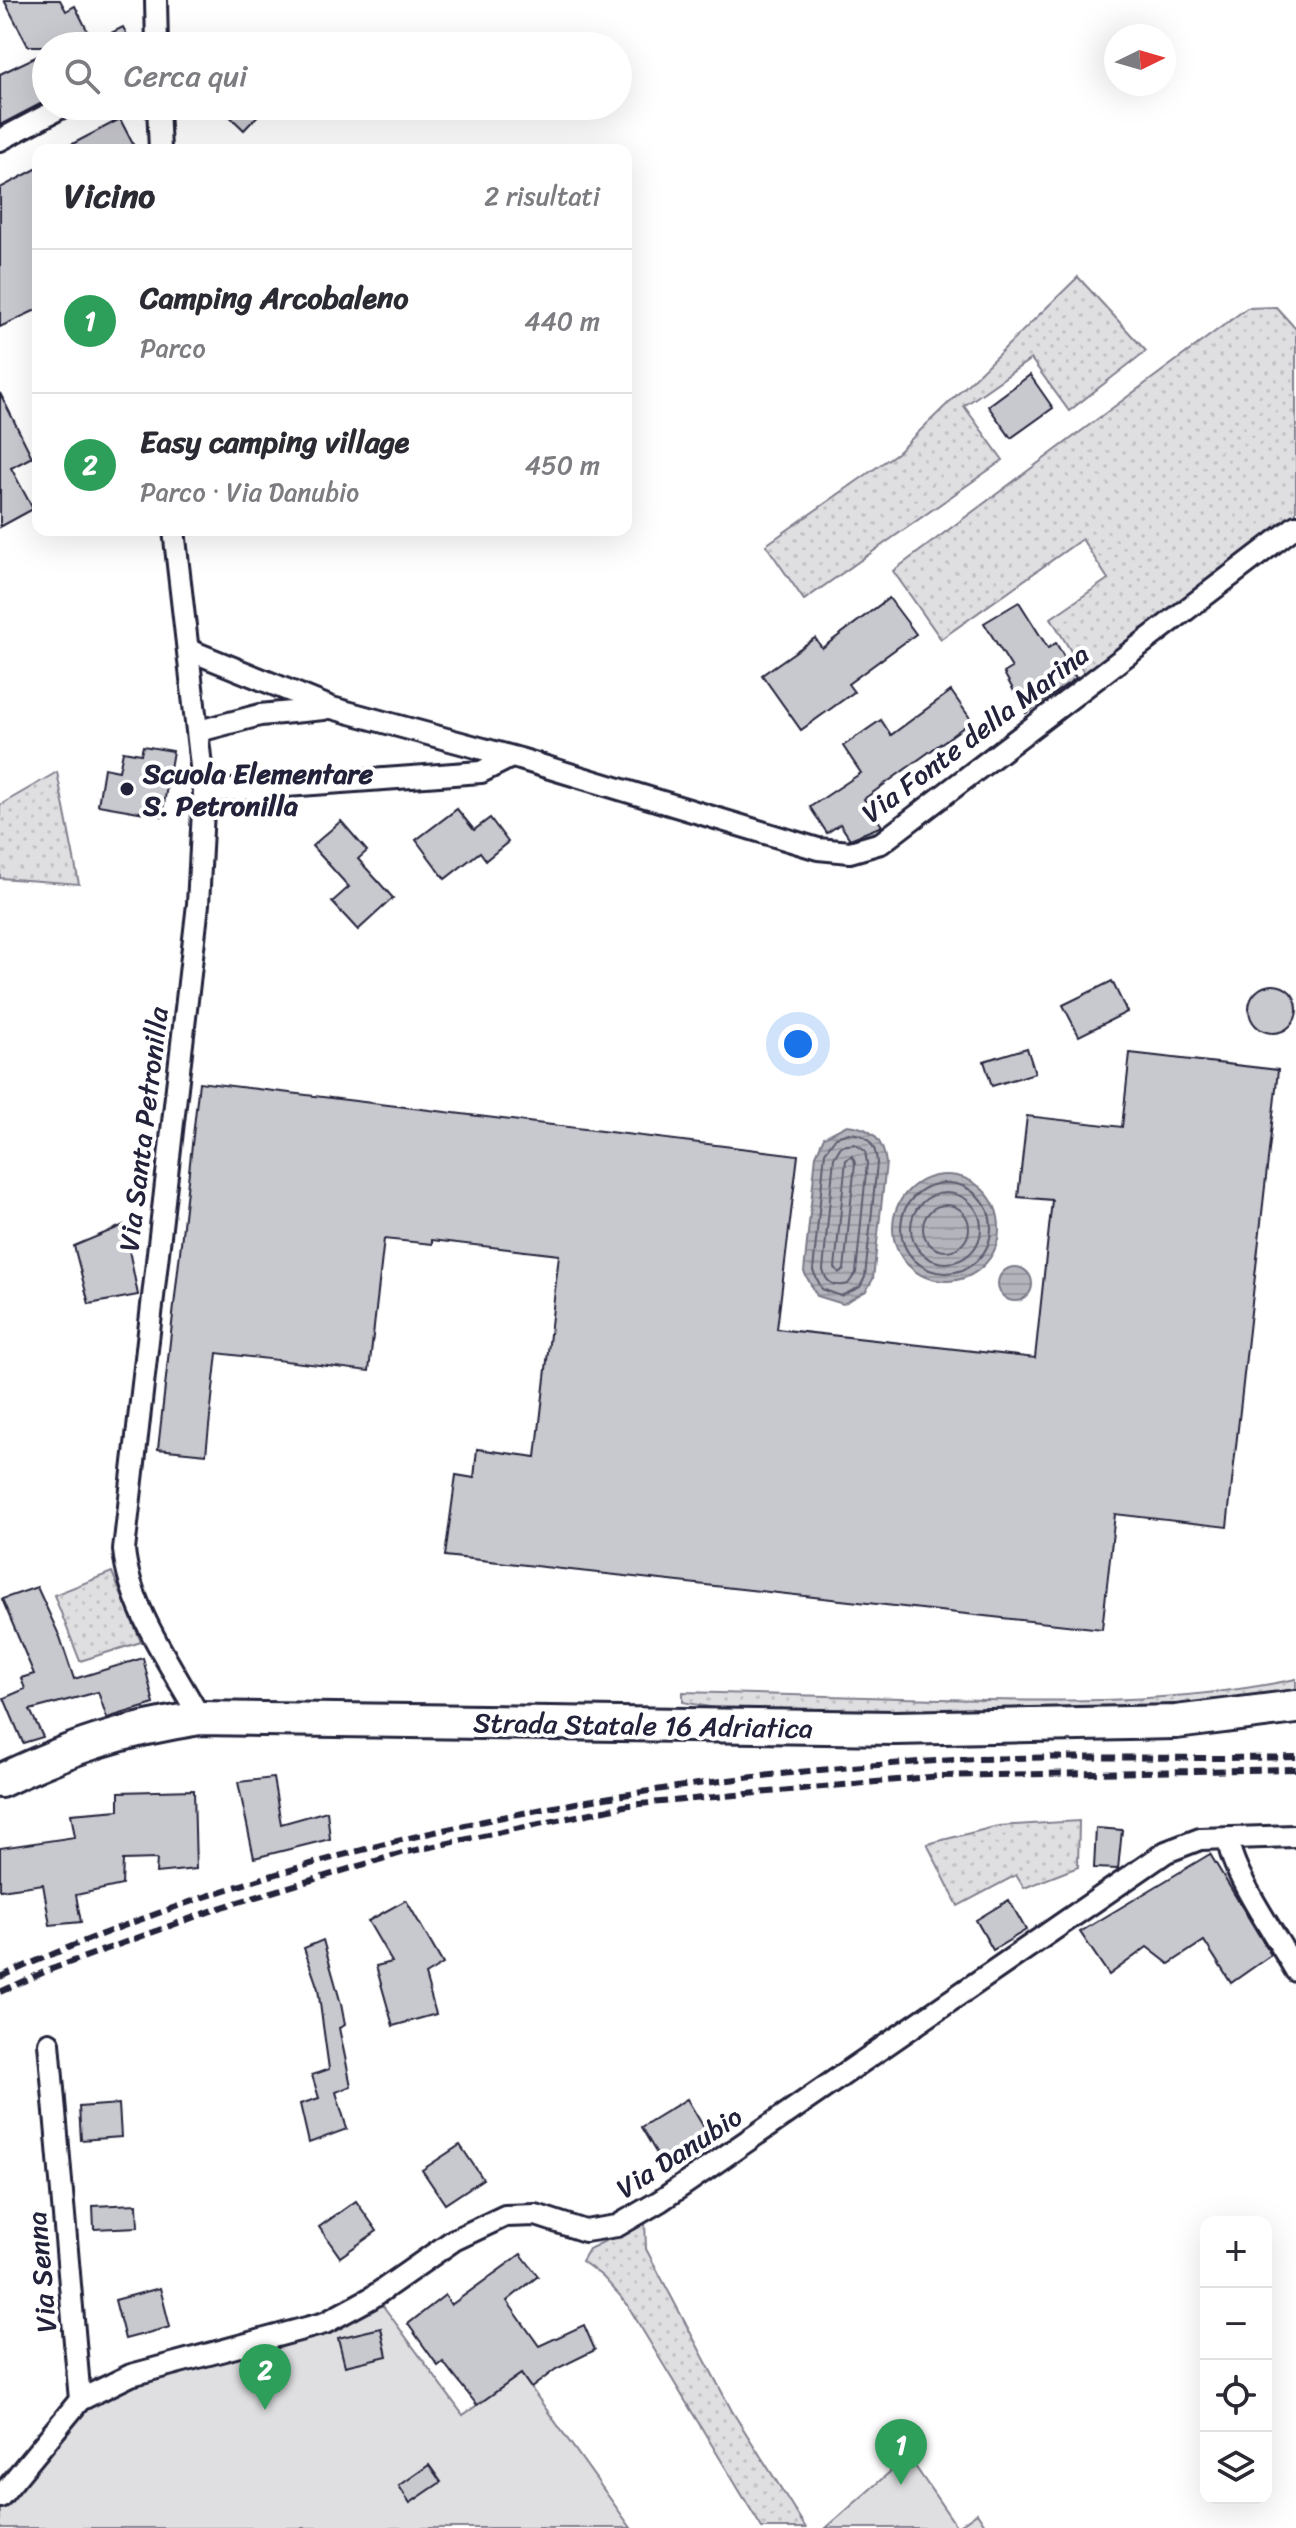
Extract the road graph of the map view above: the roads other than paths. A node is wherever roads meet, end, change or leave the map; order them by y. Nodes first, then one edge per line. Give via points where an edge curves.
1 (156, 0) edge
2 (157, 32) edge
3 (38, 120) edge
4 (159, 120) edge
5 (0, 140) edge
6 (160, 144) edge
7 (1296, 526) edge
8 (175, 536) edge
9 (189, 650) junction
10 (332, 708) junction
11 (199, 731) junction
12 (511, 757) junction
13 (204, 792) junction
14 (1296, 1707) edge
15 (200, 1718) junction
16 (0, 1781) edge
17 (1296, 1836) edge
18 (1228, 1839) junction
19 (1296, 1971) edge
20 (49, 2043) dead end
21 (80, 2400) junction
22 (0, 2497) edge

1 - 2 street
3 - 5 street
4 - 6 street
7 - 12 street, Via Fonte della Marina via 881,843 850,852 818,849
8 - 9 street, Via Santa Petronilla
9 - 10 street, Via Fonte della Marina
9 - 11 street, Via Santa Petronilla
10 - 11 street, Via Fonte della Marina via 260,715
10 - 12 street, Via Fonte della Marina
11 - 13 street, Via Santa Petronilla
12 - 13 street via 481,772
13 - 15 street, Via Santa Petronilla via 198,904 124,1550 138,1603
14 - 15 main road, Strada Statale 16 Adriatica via 1191,1721 895,1728
15 - 16 main road, Strada Statale 16 Adriatica via 131,1729
17 - 18 street, Via Danubio
18 - 19 street via 1247,1886
18 - 21 street, Via Danubio via 1200,1839 1166,1852 617,2226 585,2231 536,2215 505,2216 454,2240 325,2323 131,2375
20 - 21 street, Via Senna
21 - 22 street, Via Danubio

